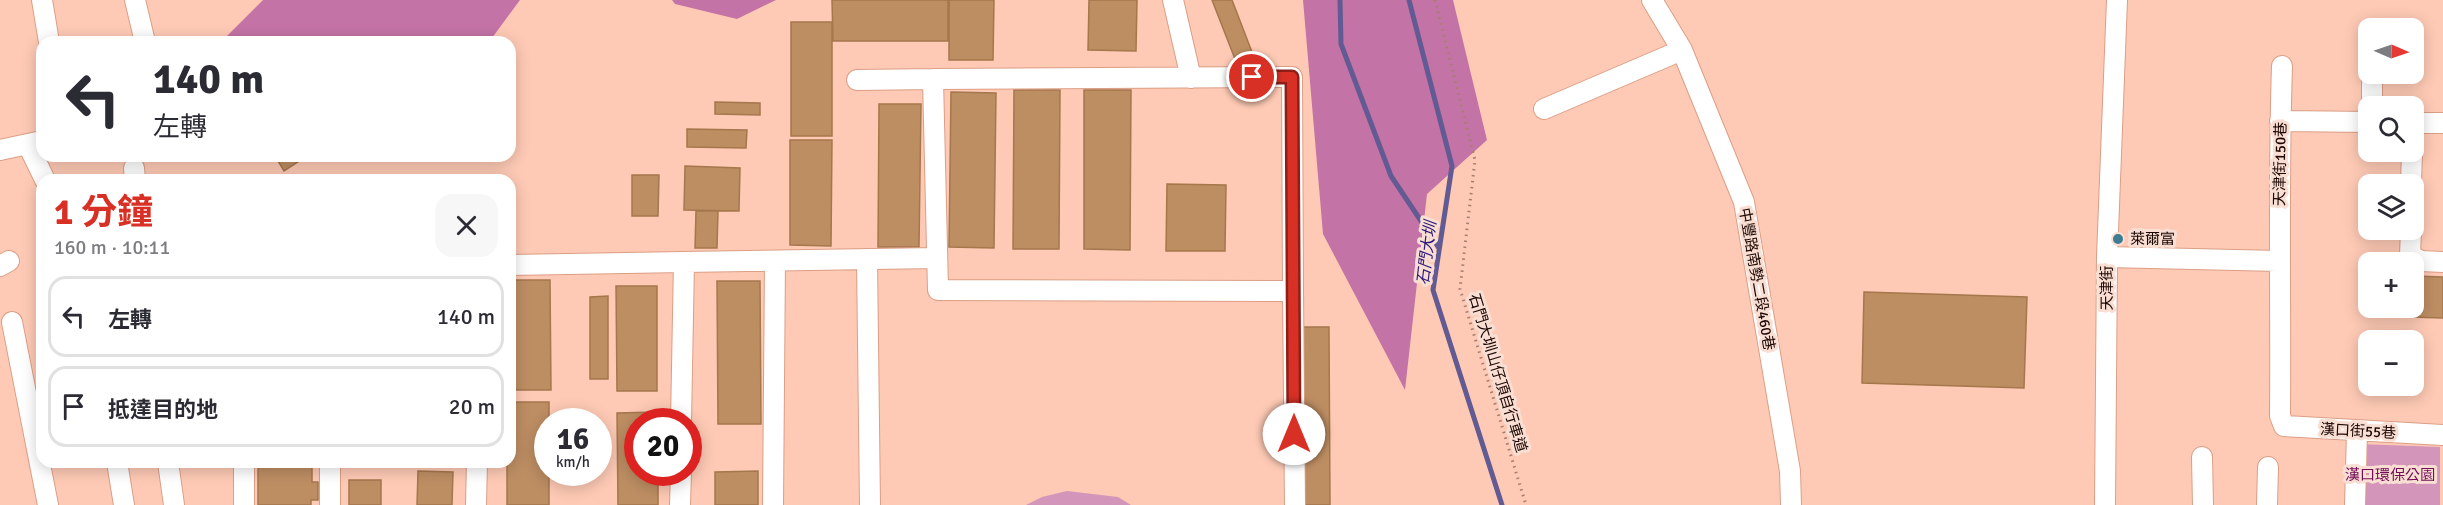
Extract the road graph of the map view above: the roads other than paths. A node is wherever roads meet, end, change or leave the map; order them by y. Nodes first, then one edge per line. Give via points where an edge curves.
1 (42, 0) edge
2 (135, 0) edge
3 (1173, 0) edge
4 (1652, 0) edge
5 (2117, 0) edge
6 (48, 36) edge
7 (144, 36) edge
8 (1682, 50) junction
9 (2282, 66) dead end
10 (1191, 78) junction
11 (933, 79) junction
12 (857, 81) dead end
13 (1544, 109) dead end
14 (2280, 121) junction
15 (2358, 122) edge
16 (2424, 123) edge
17 (2443, 123) edge
18 (35, 143) edge
19 (0, 150) edge
20 (2411, 240) edge
21 (2107, 257) junction
22 (936, 258) junction
23 (867, 259) junction
24 (775, 261) junction
25 (2279, 261) junction
26 (684, 262) junction
27 (2443, 262) edge
28 (516, 265) edge
29 (1293, 291) junction
30 (12, 322) dead end
31 (681, 408) edge
32 (2280, 416) joint
33 (2357, 432) junction
34 (2443, 435) edge
35 (36, 444) edge
36 (2202, 457) dead end
37 (2268, 467) dead end
38 (41, 468) edge
39 (118, 468) edge
40 (169, 468) edge
41 (244, 468) edge
42 (330, 468) edge
43 (477, 468) edge
44 (681, 486) edge
45 (48, 505) edge
46 (124, 505) edge
47 (174, 505) edge
48 (244, 505) edge
49 (330, 505) edge
50 (476, 505) edge
51 (680, 505) edge
52 (773, 505) edge
53 (870, 505) edge
54 (1295, 505) edge
55 (1791, 505) edge
56 (2105, 505) edge
57 (2203, 505) edge
58 (2267, 505) edge
59 (2355, 505) edge

1 - 6 street
2 - 7 street
3 - 10 street
4 - 8 street, 中豐路南勢二段460巷
5 - 21 street, 天津街
8 - 13 street
8 - 55 street, 中豐路南勢二段460巷 via 1744,202 1790,471
9 - 14 street, 天津街150巷
10 - 11 street
10 - 29 street via 1292,77
11 - 12 street
11 - 22 street
14 - 15 street
14 - 25 street, 天津街150巷
16 - 17 street
18 - 19 street
20 - 27 street via 2410,255 2421,261
21 - 25 street
21 - 56 street, 天津街
22 - 23 street
22 - 29 street via 938,290
23 - 24 street
23 - 53 street
24 - 26 street
24 - 52 street
25 - 32 street, 天津街150巷
26 - 28 street
26 - 31 street
29 - 54 street
30 - 35 street
32 - 33 street, 漢口街55巷 via 2284,426
33 - 34 street, 漢口街55巷
33 - 59 street
36 - 57 street
37 - 58 street
38 - 45 street
39 - 46 street
40 - 47 street
41 - 48 street
42 - 49 street
43 - 50 street
44 - 51 street

